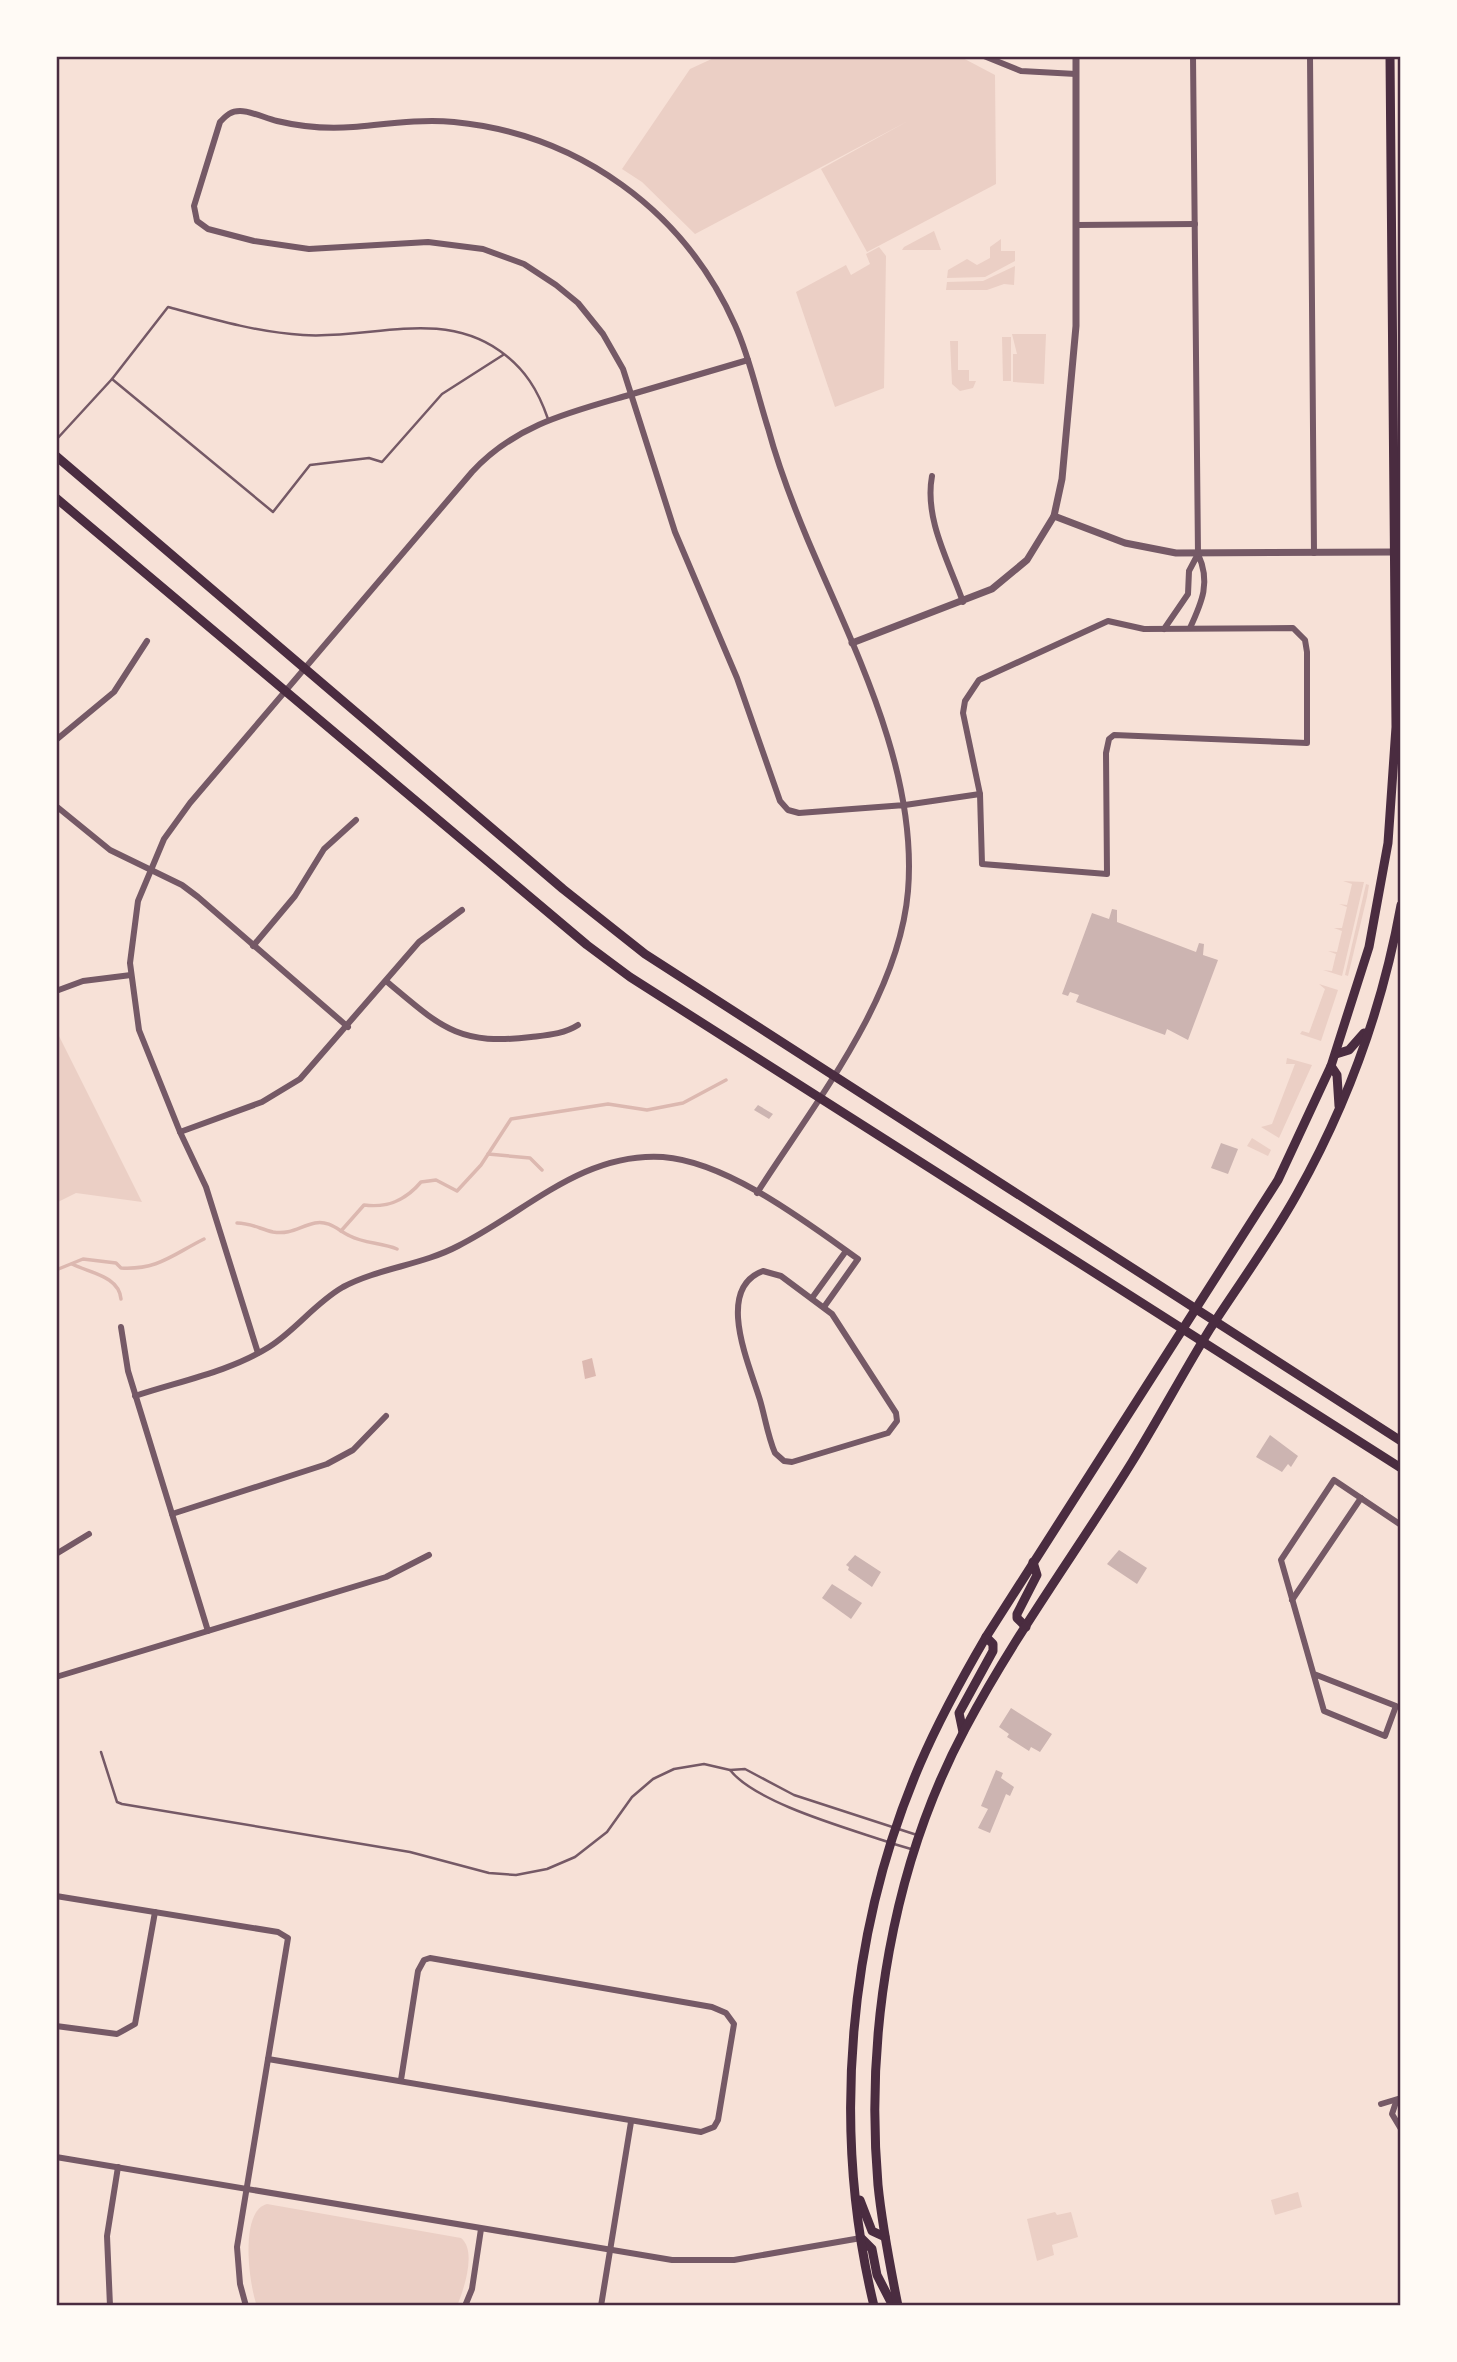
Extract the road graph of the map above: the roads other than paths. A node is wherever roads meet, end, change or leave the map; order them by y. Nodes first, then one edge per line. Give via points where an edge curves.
1 (984, 56) edge
2 (1076, 56) edge
3 (1194, 56) edge
4 (1310, 56) edge
5 (1390, 56) edge
6 (1076, 74) junction
7 (1195, 224) junction
8 (1077, 225) junction
9 (504, 355) junction
10 (748, 360) junction
11 (112, 379) junction
12 (632, 394) junction
13 (548, 419) junction
14 (56, 440) edge
15 (56, 456) edge
16 (932, 476) dead end
17 (56, 498) edge
18 (1054, 516) junction
19 (1398, 552) edge
20 (1314, 553) junction
21 (1198, 554) junction
22 (963, 602) junction
23 (1190, 628) junction
24 (1164, 629) junction
25 (147, 641) dead end
26 (852, 643) junction
27 (304, 669) junction
28 (286, 690) junction
29 (56, 740) edge
30 (980, 794) junction
31 (905, 805) junction
32 (56, 806) edge
33 (356, 820) dead end
34 (149, 870) junction
35 (1401, 905) edge
36 (462, 910) dead end
37 (254, 946) junction
38 (131, 975) junction
39 (386, 981) junction
40 (56, 991) edge
41 (578, 1025) dead end
42 (348, 1027) junction
43 (1370, 1027) junction
44 (1336, 1054) junction
45 (1331, 1066) junction
46 (833, 1074) junction
47 (817, 1098) junction
48 (1339, 1108) junction
49 (180, 1132) junction
50 (757, 1193) junction
51 (846, 1251) junction
52 (831, 1272) junction
53 (843, 1280) junction
54 (812, 1298) junction
55 (824, 1307) junction
56 (1194, 1308) junction
57 (1215, 1322) junction
58 (121, 1327) dead end
59 (1180, 1328) junction
60 (1202, 1342) junction
61 (258, 1353) junction
62 (135, 1395) junction
63 (386, 1416) dead end
64 (1401, 1441) edge
65 (1401, 1468) edge
66 (1361, 1498) junction
67 (172, 1514) junction
68 (1401, 1525) edge
69 (89, 1534) dead end
70 (56, 1554) edge
71 (429, 1555) dead end
72 (1033, 1562) junction
73 (1292, 1600) junction
74 (1026, 1627) junction
75 (208, 1631) junction
76 (986, 1637) junction
77 (1314, 1674) junction
78 (56, 1677) edge
79 (963, 1732) junction
80 (102, 1752) dead end
81 (730, 1770) junction
82 (897, 1828) junction
83 (920, 1836) junction
84 (892, 1843) junction
85 (915, 1851) junction
86 (56, 1896) edge
87 (155, 1912) junction
88 (56, 2026) edge
89 (268, 2059) junction
90 (401, 2080) junction
91 (1398, 2100) edge
92 (1381, 2104) dead end
93 (631, 2122) junction
94 (1401, 2129) edge
95 (56, 2157) edge
96 (118, 2167) junction
97 (245, 2189) junction
98 (855, 2189) junction
99 (481, 2229) junction
100 (885, 2237) junction
101 (861, 2238) junction
102 (611, 2250) junction
103 (110, 2306) edge
104 (246, 2306) edge
105 (465, 2306) edge
106 (601, 2306) edge
107 (874, 2306) edge
108 (895, 2306) edge

1 - 6 street via 1021,71
2 - 6 street
3 - 7 street
4 - 20 street
5 - 19 main road
6 - 8 street
7 - 8 street
7 - 21 street
8 - 18 street via 1073,360
9 - 11 lane via 456,330 426,327 303,335 230,324 168,307
9 - 11 lane via 442,394 382,462 369,458 310,465 273,512
9 - 13 lane via 533,385
10 - 12 street
10 - 12 street via 716,286 693,252 631,190 558,147 482,126 425,121 320,128 243,111 230,113 220,122 194,206 197,221 208,229 280,246 334,249 428,242 501,255 540,274 578,303 603,334
10 - 26 street via 788,491
11 - 14 lane
12 - 13 street
12 - 31 street via 683,555 733,669 780,801 799,813
13 - 27 street via 485,458
15 - 27 main road
16 - 22 street via 929,491 934,522
17 - 28 main road
18 - 21 street via 1140,547
18 - 22 street via 1036,549 1015,572
19 - 20 street
19 - 44 main road via 1390,830 1369,947
20 - 21 street
21 - 23 street via 1205,589
21 - 24 street via 1189,571 1188,594
22 - 26 street
23 - 24 street
23 - 30 street via 1293,628 1305,640 1307,743 1119,734 1110,738 1106,753 1107,874 982,864
24 - 30 street via 1108,621 979,680 963,713
25 - 29 street via 114,692
26 - 31 street via 890,747
27 - 28 street
27 - 46 main road via 605,924 688,983
28 - 34 street via 178,819
28 - 47 main road via 587,946
30 - 31 street
31 - 46 street via 908,891 898,942 875,1003
32 - 34 street via 110,849
33 - 37 street via 324,849 295,897
34 - 37 street via 198,897
34 - 38 street via 131,939
35 - 43 main road
36 - 39 street via 419,942
37 - 42 street
38 - 40 street via 83,981
38 - 49 street via 145,1051
39 - 41 street via 442,1026 470,1038 513,1040 559,1034
39 - 42 street
42 - 49 street via 313,1067 287,1088 255,1105
43 - 44 main road via 1349,1050
43 - 48 main road
44 - 45 main road
45 - 48 main road via 1337,1075
45 - 56 main road via 1278,1180
46 - 47 street
46 - 56 main road
47 - 50 street
47 - 59 main road
48 - 57 main road via 1293,1200
49 - 61 street via 206,1187
50 - 51 street
50 - 61 street via 725,1173 690,1162 646,1157 607,1162 559,1184 459,1246 346,1286
51 - 52 street
51 - 53 street via 859,1259
52 - 53 street
52 - 54 street
53 - 55 street
54 - 55 street
54 - 55 street via 776,1273 763,1271 749,1279 738,1307 741,1336 771,1445 783,1461 880,1436 894,1429 897,1421 891,1403
56 - 57 main road
56 - 59 main road
57 - 60 main road
57 - 64 main road
58 - 62 street
59 - 60 main road
59 - 72 main road
60 - 65 main road
60 - 74 main road
61 - 62 street via 225,1368
62 - 67 street
63 - 67 street via 353,1450 327,1464
66 - 68 street
66 - 73 street
66 - 73 street via 1334,1480 1281,1560
67 - 75 street
69 - 70 street
71 - 75 street via 386,1577
72 - 74 main road via 1037,1575 1017,1614
72 - 76 main road
73 - 77 street
74 - 79 main road
75 - 78 street
76 - 79 main road via 993,1651 959,1713
76 - 82 main road via 942,1715
77 - 77 street via 1324,1711 1385,1736 1396,1706
79 - 83 main road
80 - 81 lane via 117,1802 122,1804 410,1852 501,1875 529,1874 575,1857 607,1832 645,1785 663,1773 696,1764
81 - 82 lane via 745,1769 794,1795
81 - 84 lane via 738,1781 821,1821
82 - 83 lane
82 - 84 main road
83 - 85 main road
84 - 85 lane
84 - 98 main road via 865,1950 855,2037 851,2129
85 - 100 main road via 889,1955 878,2039 875,2128
86 - 87 street
87 - 88 street via 135,2024 125,2032 108,2035
87 - 89 street via 278,1932 288,1938
89 - 90 street
89 - 97 street
90 - 93 street
90 - 93 street via 418,1971 430,1958 726,2013 734,2030 714,2127 701,2132
91 - 92 street
91 - 94 street via 1392,2114
93 - 102 street
95 - 96 street
96 - 97 street
96 - 103 street via 107,2236
97 - 99 street
97 - 104 street via 237,2265
98 - 100 main road via 872,2231
98 - 101 main road
99 - 102 street
99 - 105 street
100 - 108 main road
101 - 102 street via 712,2262
101 - 107 main road
101 - 108 main road via 872,2249 877,2276
102 - 106 street

